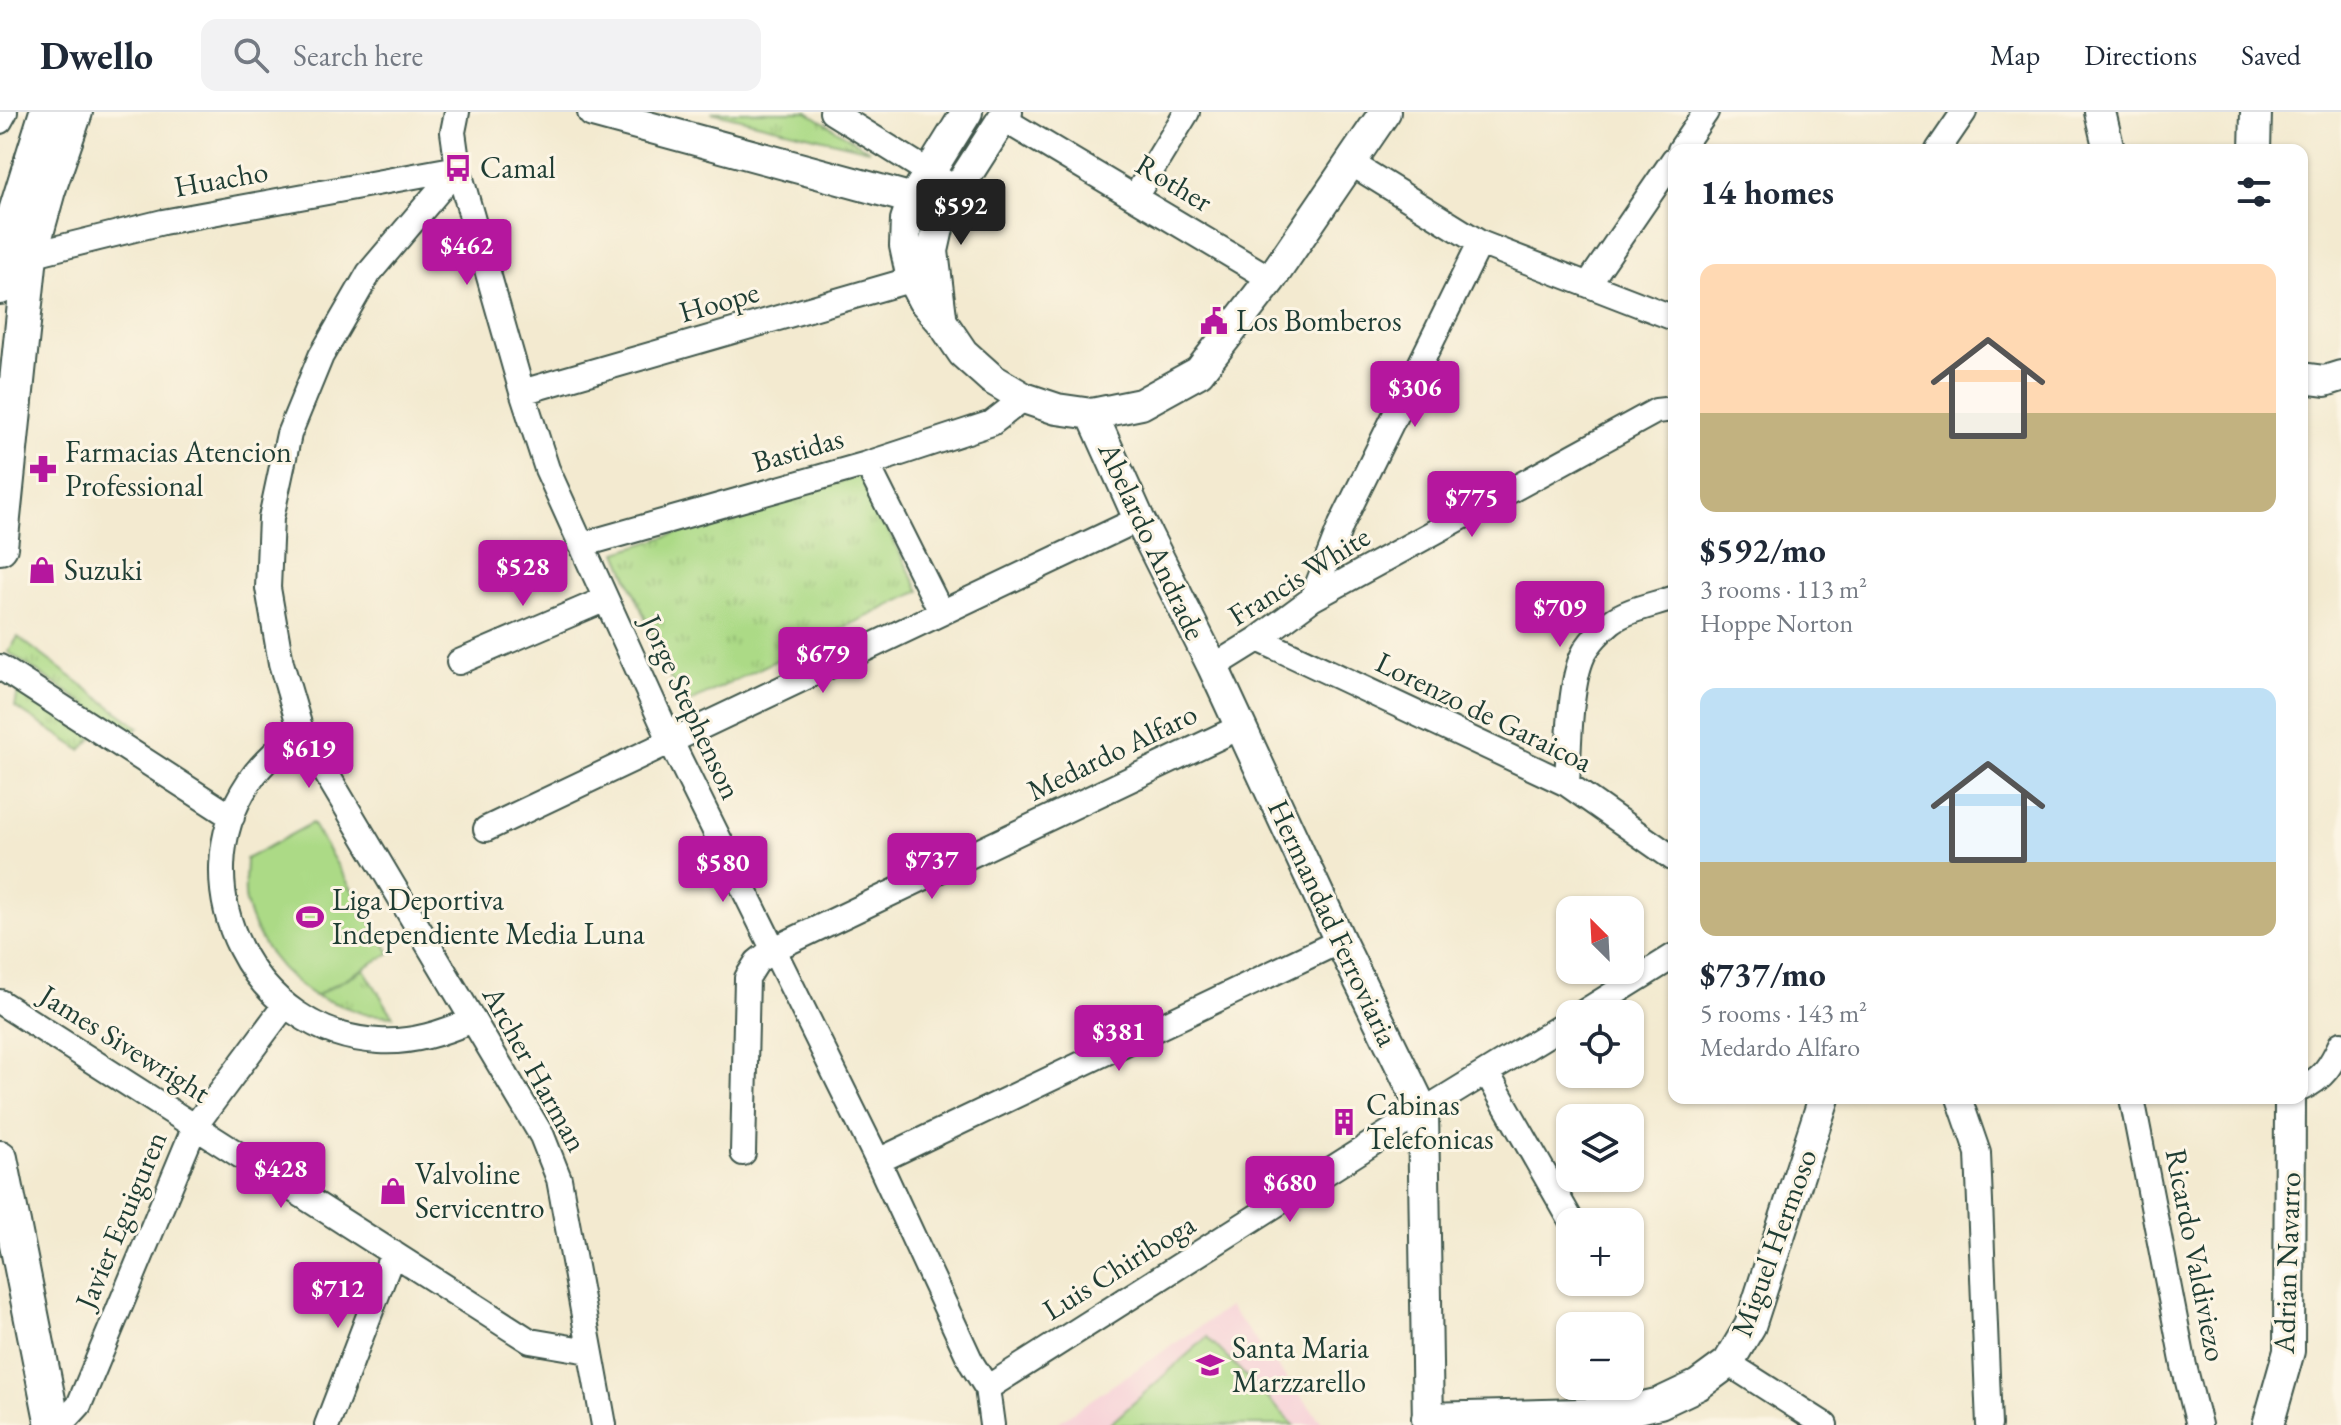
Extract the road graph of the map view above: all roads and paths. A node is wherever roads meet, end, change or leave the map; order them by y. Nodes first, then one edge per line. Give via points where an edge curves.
1 (5, 112) edge
2 (47, 112) edge
3 (75, 112) edge
4 (457, 112) edge
5 (593, 112) edge
6 (832, 112) edge
7 (967, 112) edge
8 (1187, 112) edge
9 (1385, 112) edge
10 (1706, 112) edge
11 (1964, 112) edge
12 (2100, 112) edge
13 (2256, 112) edge
14 (1005, 116) edge
15 (0, 121) edge
16 (1684, 144) edge
17 (1942, 144) edge
18 (2108, 144) edge
19 (2255, 144) edge
20 (1351, 163) junction
21 (458, 168) junction
22 (1668, 168) edge
23 (930, 171) junction
24 (1135, 197) junction
25 (913, 199) junction
26 (949, 202) junction
27 (1480, 243) junction
28 (30, 255) junction
29 (923, 276) junction
30 (1271, 279) junction
31 (1, 280) edge
32 (1589, 283) junction
33 (1668, 316) edge
34 (2341, 376) edge
35 (2308, 379) edge
36 (522, 392) junction
37 (1024, 398) junction
38 (1668, 410) edge
39 (1092, 414) junction
40 (867, 464) junction
41 (1139, 519) junction
42 (581, 545) junction
43 (0, 547) edge
44 (606, 599) junction
45 (1312, 599) junction
46 (1668, 600) edge
47 (941, 612) junction
48 (1258, 639) junction
49 (459, 662) dead end
50 (0, 667) edge
51 (1213, 667) junction
52 (1240, 727) junction
53 (301, 731) junction
54 (671, 742) junction
55 (1567, 784) junction
56 (232, 817) junction
57 (486, 829) dead end
58 (1668, 855) edge
59 (1340, 941) junction
60 (772, 950) junction
61 (1668, 960) edge
62 (1603, 1000) edge
63 (0, 1002) edge
64 (285, 1005) junction
65 (473, 1020) junction
66 (1556, 1030) edge
67 (2341, 1044) edge
68 (1487, 1073) junction
69 (2308, 1085) edge
70 (1822, 1104) edge
71 (1961, 1104) edge
72 (2133, 1104) edge
73 (2290, 1104) edge
74 (1423, 1111) junction
75 (195, 1126) junction
76 (743, 1153) dead end
77 (0, 1158) edge
78 (878, 1161) junction
79 (1564, 1208) edge
80 (393, 1253) junction
81 (589, 1351) junction
82 (1728, 1363) junction
83 (987, 1388) junction
84 (1571, 1420) edge
85 (1428, 1421) edge
86 (53, 1424) edge
87 (327, 1425) edge
88 (604, 1425) edge
89 (992, 1425) edge
90 (1825, 1425) edge
91 (1989, 1425) edge
92 (2199, 1425) edge
93 (2268, 1425) edge

1 - 15 street
2 - 31 main road via 9,234
3 - 28 main road
4 - 21 street, Jorge Stephenson via 453,132
5 - 25 street
6 - 23 street
7 - 23 street
8 - 24 street
9 - 20 street
10 - 16 street
11 - 17 street
12 - 18 street
13 - 19 street
14 - 24 street, Rother
14 - 26 street
20 - 27 street
20 - 30 street
21 - 28 street, Huacho via 163,222
21 - 36 street, Jorge Stephenson
21 - 53 street, Archer Harman via 369,273 321,356 289,434 271,518 268,588 281,663
22 - 32 street
23 - 25 street
23 - 26 street
24 - 30 street, Rother
25 - 26 street
25 - 29 street via 905,246
26 - 29 street
27 - 32 street
27 - 45 street via 1341,525
28 - 31 street, Huacho
28 - 43 main road
29 - 36 street, Hoope
29 - 37 street via 942,322 963,353
30 - 39 street via 1199,372 1141,404
32 - 33 street
34 - 35 street
36 - 42 street, Jorge Stephenson via 547,469
37 - 39 street
37 - 40 street, Bastidas via 992,423
38 - 45 street, Francis White via 1656,411
39 - 41 street, Abelardo Andrade
40 - 42 street, Bastidas
40 - 47 street
41 - 47 street
41 - 51 street, Abelardo Andrade
42 - 44 street, Jorge Stephenson
44 - 49 street
44 - 54 street, Jorge Stephenson
45 - 48 street, Francis White
46 - 55 street via 1611,622 1583,654 1570,726
47 - 54 street
48 - 51 street, Francis White
48 - 55 street, Lorenzo de Garaicoa
50 - 56 street
51 - 52 street, Hermandad Ferroviaria
52 - 59 street, Hermandad Ferroviaria
52 - 60 street, Medardo Alfaro
53 - 56 street via 248,783
53 - 65 street, Archer Harman
54 - 57 street
54 - 60 street, Jorge Stephenson
55 - 58 street, Lorenzo de Garaicoa
56 - 64 street via 223,851 228,920 247,962
59 - 74 street, Hermandad Ferroviaria
59 - 78 street
60 - 76 street, Medardo Alfaro via 747,978
60 - 78 street, Jorge Stephenson
61 - 62 street
63 - 75 street, James Sivewright
64 - 65 street via 313,1023 377,1041 443,1033
64 - 75 street, Javier Eguiguren
65 - 81 street, Archer Harman via 542,1136 559,1179
66 - 68 street, Luis Chiriboga
67 - 69 street via 2318,1081
68 - 74 street, Luis Chiriboga
68 - 79 street
70 - 82 street, Miguel Hermoso via 1750,1326
71 - 91 street via 1978,1153
72 - 92 street, Ricardo Valdiviezo
73 - 93 street, Adrian Navarro via 2289,1351
74 - 83 street, Luis Chiriboga
74 - 85 street, Hermandad Ferroviaria
75 - 80 street, James Sivewright
75 - 86 street, Javier Eguiguren via 79,1405
77 - 86 main road
78 - 83 street, Jorge Stephenson
80 - 81 street, James Sivewright via 530,1341
80 - 87 street
81 - 88 street, Archer Harman
82 - 84 street, Miguel Hermoso via 1660,1403
82 - 90 street
83 - 89 street
84 - 85 street, Miguel Hermoso

